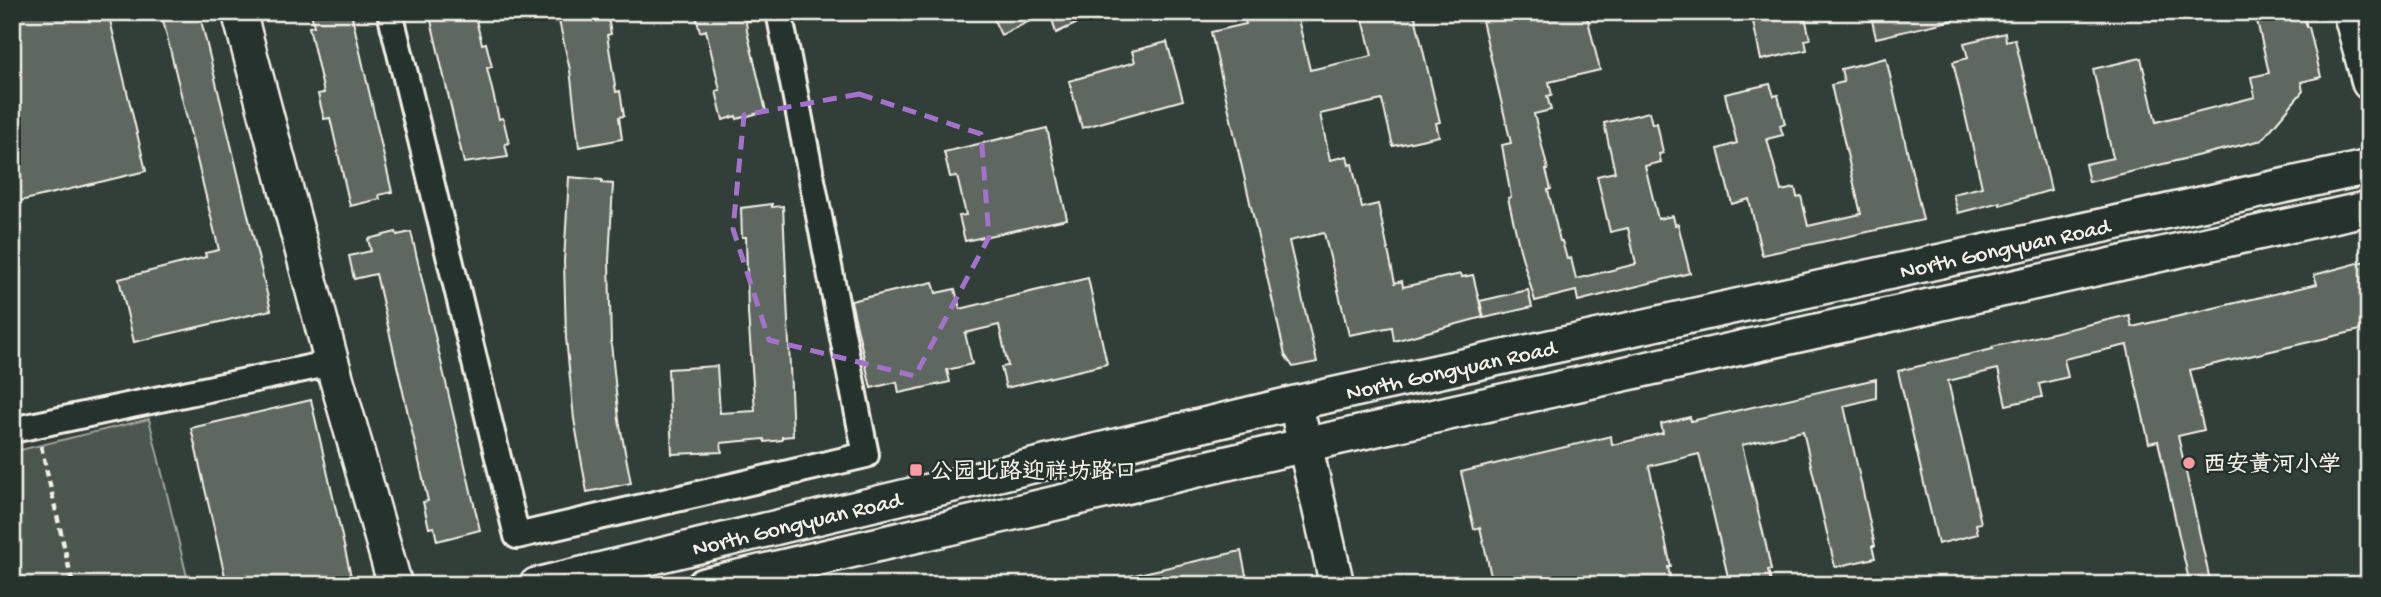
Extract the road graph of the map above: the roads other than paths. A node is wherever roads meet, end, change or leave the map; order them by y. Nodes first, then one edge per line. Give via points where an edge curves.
1 (239, 12) edge
2 (390, 12) edge
3 (779, 12) edge
4 (2350, 12) edge
5 (2369, 83) edge
6 (2369, 167) edge
7 (2369, 208) edge
8 (332, 363) junction
9 (1295, 403) junction
10 (12, 430) edge
11 (1305, 445) junction
12 (395, 585) edge
13 (536, 585) edge
14 (704, 585) edge
15 (1337, 585) edge

1 - 8 main road
2 - 3 street via 517,536 866,455
4 - 5 main road
6 - 9 main road, North Gongyuan Road
7 - 11 main road, North Gongyuan Road
8 - 10 street
8 - 12 main road
9 - 11 main road
9 - 13 main road, North Gongyuan Road
11 - 14 main road, North Gongyuan Road
11 - 15 main road

